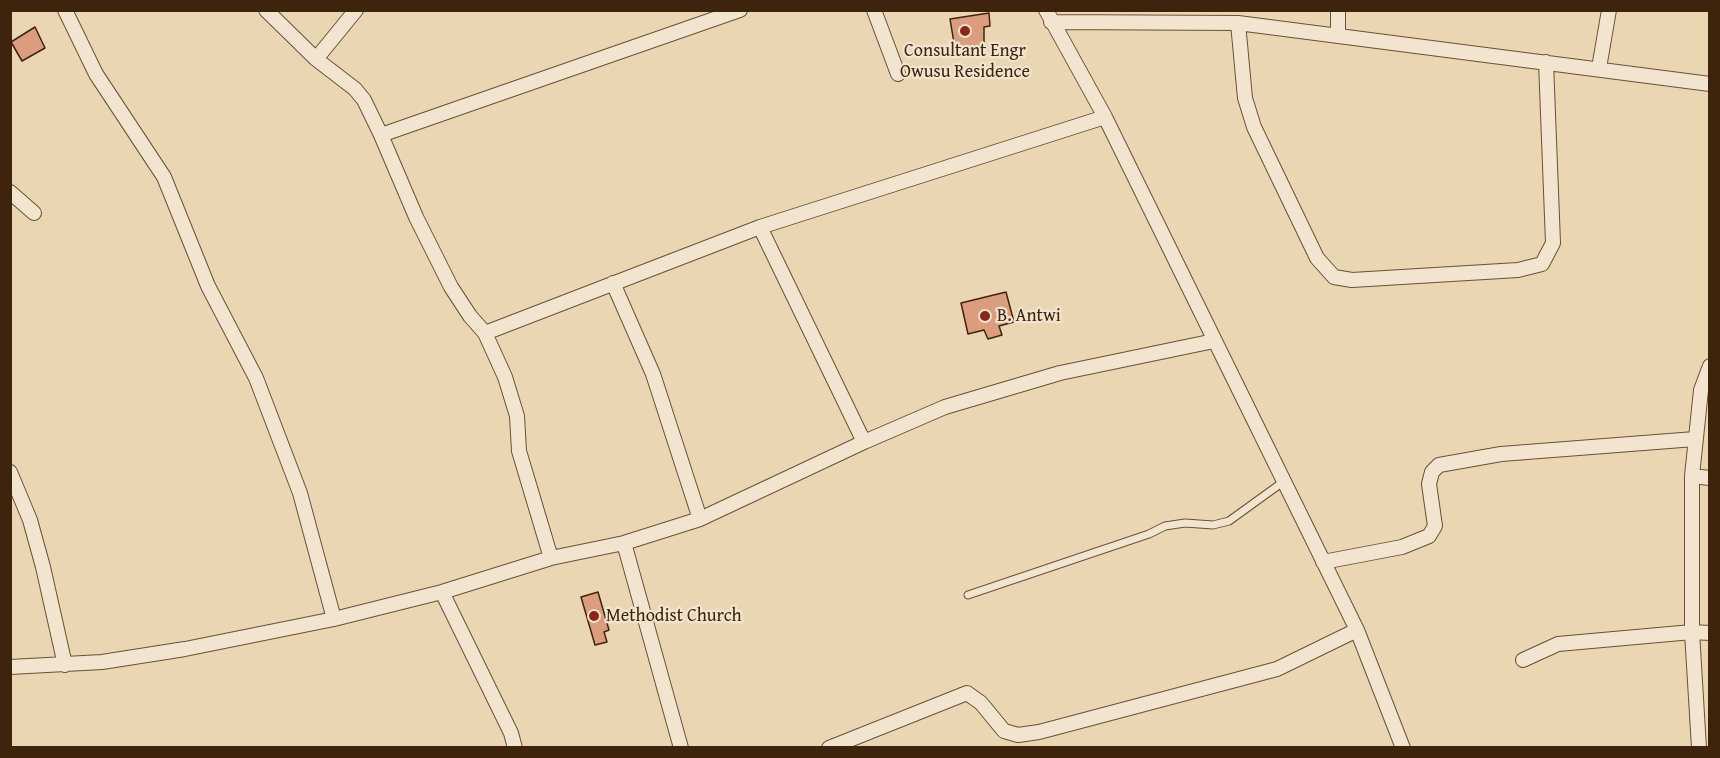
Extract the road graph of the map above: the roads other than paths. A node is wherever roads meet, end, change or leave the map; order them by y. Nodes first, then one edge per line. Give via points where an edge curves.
1 (65, 10) edge
2 (266, 10) edge
3 (356, 10) edge
4 (740, 10) edge
5 (874, 10) edge
6 (1338, 10) edge
7 (1609, 10) edge
8 (1049, 16) edge
9 (1238, 23) junction
10 (1338, 36) junction
11 (316, 59) junction
12 (1546, 62) junction
13 (1599, 69) junction
14 (898, 74) dead end
15 (1710, 84) edge
16 (1105, 117) junction
17 (381, 135) junction
18 (10, 192) edge
19 (34, 213) dead end
20 (760, 227) junction
21 (613, 283) junction
22 (485, 333) junction
23 (1214, 341) junction
24 (1710, 366) edge
25 (1695, 439) junction
26 (864, 442) junction
27 (10, 472) edge
28 (1692, 476) junction
29 (1710, 478) edge
30 (1283, 482) junction
31 (700, 519) junction
32 (624, 543) junction
33 (551, 558) junction
34 (1323, 562) junction
35 (442, 592) junction
36 (968, 595) dead end
37 (334, 619) junction
38 (1357, 630) junction
39 (1692, 632) junction
40 (1710, 633) edge
41 (1523, 660) dead end
42 (64, 665) junction
43 (10, 668) edge
44 (515, 747) edge
45 (681, 747) edge
46 (829, 747) edge
47 (1403, 747) edge
48 (1699, 747) edge

1 - 37 street via 96,74 164,177 208,286 256,378 300,493
2 - 11 street
3 - 11 street
4 - 17 street
5 - 14 street
6 - 10 street
7 - 13 street
8 - 9 street
8 - 16 street
9 - 10 street
9 - 12 street via 1245,98 1254,127 1317,258 1334,277 1352,280 1518,270 1542,264 1553,243
10 - 12 street
11 - 17 street via 355,89
12 - 13 street
13 - 15 street
16 - 20 street
16 - 23 street
17 - 22 street via 451,287
18 - 19 street
20 - 21 street
20 - 26 street
21 - 22 street
21 - 31 street via 653,374
22 - 33 street via 514,406 519,451
23 - 26 street via 1009,386 945,407
23 - 30 street
24 - 25 street via 1701,390
25 - 28 street
25 - 34 street via 1500,454 1439,465 1428,484 1435,526 1429,536 1402,547
26 - 31 street
27 - 42 street via 30,520
28 - 29 street
28 - 39 street
30 - 34 street
30 - 36 lane via 1229,521 1165,526
31 - 32 street
32 - 33 street
32 - 45 street
33 - 35 street
34 - 38 street
35 - 37 street
35 - 44 street
37 - 42 street via 185,648
38 - 46 street via 1277,669 1039,732 1018,735 1004,730 967,693
38 - 47 street
39 - 40 street
39 - 41 street via 1558,644
39 - 48 street
42 - 43 street

